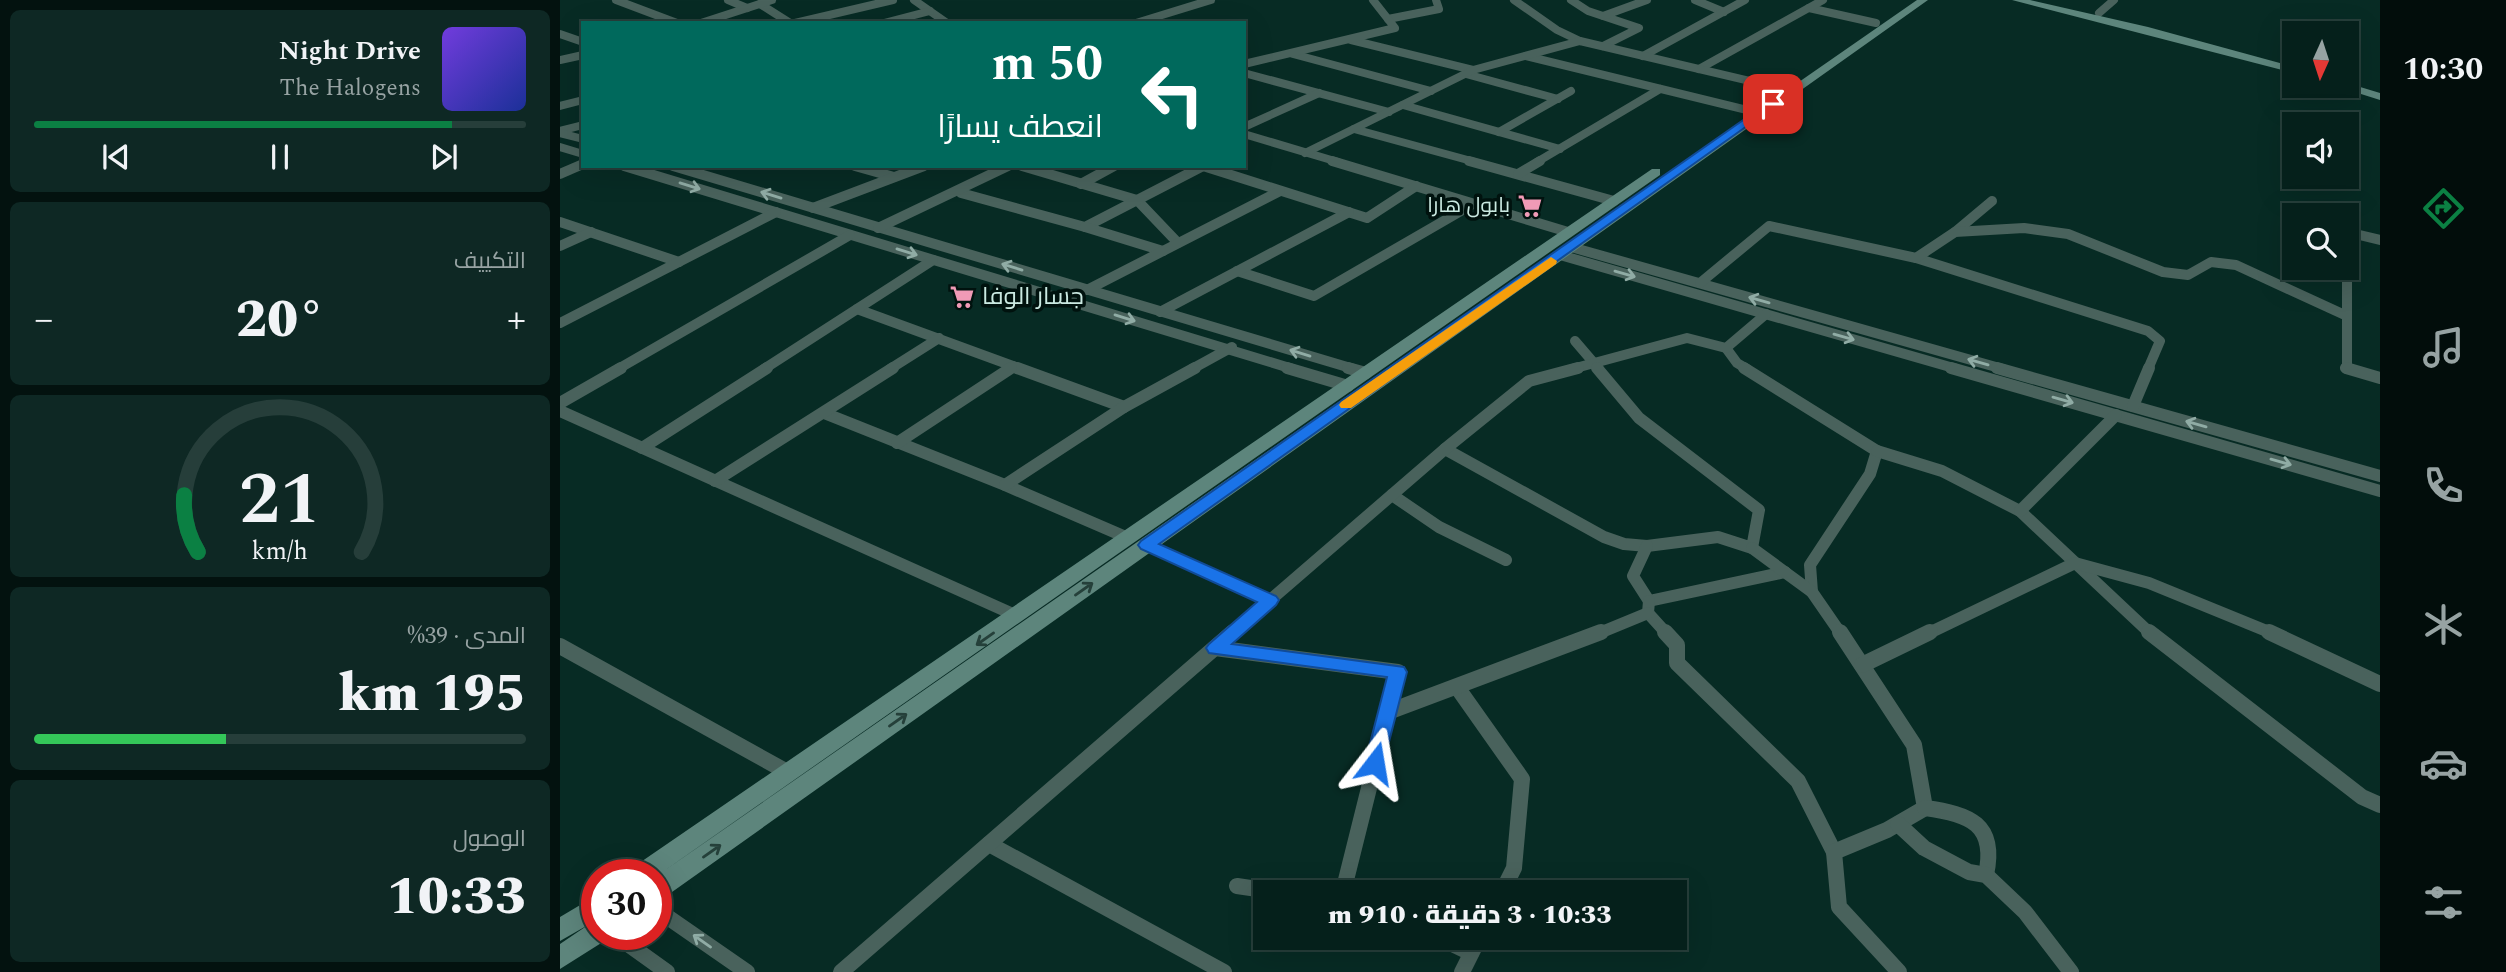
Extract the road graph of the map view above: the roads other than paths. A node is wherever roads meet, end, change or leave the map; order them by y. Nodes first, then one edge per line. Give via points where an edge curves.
1 (616, 0) edge
2 (728, 0) edge
3 (772, 0) edge
4 (893, 0) edge
5 (1163, 0) edge
6 (1211, 0) edge
7 (1373, 0) edge
8 (1436, 0) edge
9 (1514, 0) edge
10 (1571, 0) edge
11 (1647, 0) edge
12 (1695, 0) edge
13 (1745, 0) edge
14 (1907, 0) edge
15 (1923, 0) edge
16 (2017, 0) edge
17 (2040, 0) edge
18 (2114, 0) edge
19 (930, 1) edge
20 (1821, 1) edge
21 (916, 2) edge
22 (760, 4) junction
23 (1809, 4) edge
24 (747, 8) junction
25 (930, 11) junction
26 (1724, 12) junction
27 (1166, 13) junction
28 (2099, 13) junction
29 (1603, 16) junction
30 (1388, 19) junction
31 (672, 21) edge
32 (707, 21) edge
33 (789, 21) edge
34 (801, 21) edge
35 (892, 21) edge
36 (944, 21) edge
37 (1142, 21) edge
38 (1876, 23) junction
39 (562, 36) edge
40 (1349, 39) junction
41 (581, 41) edge
42 (1580, 41) junction
43 (1603, 46) junction
44 (1289, 53) junction
45 (1522, 55) junction
46 (1643, 55) junction
47 (581, 56) edge
48 (560, 61) edge
49 (2282, 61) edge
50 (1246, 64) edge
51 (2282, 67) edge
52 (1699, 69) junction
53 (1470, 72) junction
54 (1246, 74) edge
55 (2359, 84) edge
56 (1780, 88) junction
57 (1660, 89) junction
58 (2359, 90) edge
59 (2380, 90) edge
60 (1432, 91) junction
61 (1571, 91) dead end
62 (1319, 93) junction
63 (2380, 97) edge
64 (1558, 99) junction
65 (581, 101) edge
66 (1403, 105) junction
67 (560, 106) edge
68 (1747, 110) junction
69 (1389, 112) junction
70 (581, 126) edge
71 (1246, 126) edge
72 (1354, 129) junction
73 (560, 132) edge
74 (1499, 132) junction
75 (1246, 135) edge
76 (581, 138) edge
77 (1256, 138) junction
78 (1246, 143) edge
79 (560, 147) edge
80 (1560, 149) junction
81 (581, 153) edge
82 (1305, 153) junction
83 (581, 165) edge
84 (631, 168) edge
85 (680, 168) edge
86 (862, 168) edge
87 (919, 168) edge
88 (1004, 168) edge
89 (1029, 168) edge
90 (1110, 168) edge
91 (1199, 168) edge
92 (1209, 168) edge
93 (560, 174) edge
94 (1518, 174) junction
95 (894, 177) junction
96 (1081, 184) junction
97 (1416, 186) junction
98 (1280, 191) junction
99 (961, 193) dead end
100 (1137, 200) junction
101 (1614, 201) junction
102 (1992, 201) dead end
103 (1473, 204) junction
104 (812, 208) junction
105 (776, 212) junction
106 (1349, 212) junction
107 (560, 222) edge
108 (878, 228) junction
109 (1085, 228) junction
110 (591, 232) junction
111 (1955, 232) junction
112 (850, 235) junction
113 (2380, 240) edge
114 (1178, 243) junction
115 (1566, 245) junction
116 (560, 246) edge
117 (1163, 251) junction
118 (1916, 258) junction
119 (933, 260) junction
120 (679, 262) junction
121 (1237, 271) junction
122 (1700, 283) junction
123 (1087, 290) junction
124 (857, 309) junction
125 (1160, 312) junction
126 (1766, 314) junction
127 (2347, 316) junction
128 (560, 323) edge
129 (939, 338) junction
130 (1247, 338) junction
131 (1575, 341) dead end
132 (1726, 348) junction
133 (1228, 349) junction
134 (1593, 364) junction
135 (1013, 366) junction
136 (1366, 373) junction
137 (2380, 378) edge
138 (1348, 386) junction
139 (560, 403) edge
140 (2133, 406) junction
141 (1124, 407) junction
142 (560, 411) edge
143 (824, 413) junction
144 (2116, 415) junction
145 (897, 443) junction
146 (642, 448) junction
147 (1445, 449) junction
148 (1877, 451) junction
149 (2380, 476) edge
150 (715, 481) junction
151 (1004, 485) junction
152 (2380, 491) edge
153 (1392, 495) junction
154 (2020, 511) junction
155 (1129, 538) junction
156 (1147, 545) junction
157 (1647, 546) junction
158 (1752, 548) junction
159 (1506, 560) dead end
160 (2076, 563) junction
161 (1785, 572) junction
162 (1812, 592) junction
163 (1270, 600) junction
164 (1649, 607) junction
165 (1017, 616) junction
166 (560, 646) edge
167 (1215, 648) junction
168 (1862, 664) junction
169 (2380, 684) edge
170 (1457, 687) junction
171 (1388, 712) junction
172 (789, 773) junction
173 (2380, 805) edge
174 (1925, 808) junction
175 (1898, 824) junction
176 (989, 844) junction
177 (1834, 852) junction
178 (663, 859) edge
179 (1986, 875) junction
180 (672, 879) edge
181 (1346, 880) edge
182 (1508, 880) edge
183 (1237, 886) dead end
184 (1253, 888) edge
185 (672, 920) edge
186 (581, 922) edge
187 (560, 930) edge
188 (581, 933) edge
189 (636, 950) edge
190 (1473, 950) edge
191 (560, 958) edge
192 (667, 972) edge
193 (747, 972) edge
194 (841, 972) edge
195 (1224, 972) edge
196 (1462, 972) edge
197 (1899, 972) edge
198 (2071, 972) edge

1 - 31 street
2 - 24 street
3 - 22 street
4 - 34 street
5 - 27 street
6 - 27 street
7 - 30 street
8 - 30 street via 1439,9
9 - 42 street
10 - 29 street
11 - 29 street
12 - 26 street
13 - 26 street
14 - 38 main road
15 - 115 main road
16 - 51 main road
17 - 28 main road
18 - 28 street
19 - 21 street
20 - 23 street
21 - 25 street
22 - 24 street
22 - 33 street
23 - 38 street
23 - 52 street
24 - 32 street
25 - 35 street
25 - 36 street
26 - 46 street
27 - 37 street
28 - 49 main road
29 - 43 street via 1639,28
30 - 40 street via 1395,28
38 - 56 main road
39 - 41 street
40 - 44 street
40 - 53 street
42 - 43 street
42 - 45 street
43 - 46 street
44 - 50 street
44 - 60 street
45 - 53 street
45 - 57 street
46 - 52 street
47 - 48 street
52 - 56 street
53 - 60 street
53 - 64 street
54 - 62 street
55 - 59 main road
56 - 68 main road
57 - 68 street
57 - 80 street
58 - 63 main road
60 - 66 street
61 - 64 street
62 - 69 street
62 - 71 street
64 - 74 street
65 - 67 street
66 - 69 street
66 - 74 street
68 - 101 main road
69 - 72 street
70 - 73 street
72 - 82 street
72 - 94 street
73 - 76 street
74 - 80 street
75 - 77 street
77 - 78 street
77 - 82 street
79 - 81 street
80 - 94 street
82 - 97 street
83 - 93 street
84 -> 105 street
104 -> 85 street
86 - 95 street
87 - 95 street
88 - 108 street
89 - 96 street
90 - 96 street
91 - 100 street
92 - 98 street
94 - 101 street
95 - 104 street
96 - 100 street
97 - 103 street
97 - 106 street via 1367,218
98 - 106 street
98 - 114 street
99 - 109 street
100 - 109 street
100 - 114 street
101 - 115 main road
102 - 111 street
103 - 115 street
103 - 121 street via 1314,296
104 - 108 street
105 - 112 street
105 - 120 street
106 - 121 street
107 - 110 street
123 -> 108 street
109 - 117 street
110 - 116 street
110 - 120 street
111 - 118 street
111 - 127 street via 2024,228 2068,234 2163,272 2188,275 2211,262 2236,265
112 -> 119 street
112 - 139 street
113 - 127 street via 2347,232
114 - 117 street
115 - 122 street
115 -> 126 street
115 - 136 main road
115 - 156 main road
117 - 123 street
118 - 122 street via 1769,226
118 - 140 street via 2148,331 2160,341
119 - 124 street
119 -> 133 street
120 - 128 street
121 - 125 street
140 -> 122 street
123 - 125 street
124 - 129 street
124 - 146 street
125 - 130 street
126 - 132 street
126 -> 144 street
127 - 137 street via 2346,369
129 - 135 street
129 - 143 street
130 - 133 street
136 -> 130 street
131 - 134 street
132 - 134 street via 1688,338
132 - 148 street via 1737,363
133 - 138 street
133 - 141 street
134 - 147 street via 1529,381
134 - 158 street via 1639,418 1759,510
135 - 141 street
135 - 145 street
136 - 138 main road
138 - 155 main road
149 -> 140 street
141 - 151 street
142 - 146 street
143 - 145 street
143 - 150 street
144 -> 152 street
144 - 154 street
145 - 151 street
146 - 150 street
147 - 153 street
147 - 157 street via 1604,537
148 - 154 street via 1942,471
148 - 162 street via 1870,474 1810,565
150 - 165 street
151 - 155 street
153 - 159 street via 1439,527
153 - 163 street
154 - 160 street
155 - 165 main road
156 - 163 street
180 -> 156 main road
157 - 158 street via 1718,537
157 - 164 street via 1633,576
158 - 161 street
160 - 168 street
160 - 169 street via 2149,583
160 - 173 street via 2146,630 2362,797
161 - 162 street
161 - 164 street
162 - 168 street
163 - 167 street
164 - 170 street via 1556,651
164 - 177 street via 1677,645 1677,663 1798,781
165 -> 172 main road
166 - 172 street
167 - 171 street via 1398,672
167 - 176 street
168 - 174 street via 1914,745
170 - 171 street
170 - 182 street via 1522,779 1514,868
171 - 181 street
172 - 178 main road
174 - 175 street
174 - 179 street via 1955,812 1984,831 1992,851
175 - 177 street
175 - 179 street via 1924,848 1969,872
176 - 194 street
176 - 195 street
177 - 197 street via 1839,907
179 - 198 street via 2025,912
183 - 184 street
193 -> 185 street
186 - 187 main road
188 - 191 main road
189 - 192 street
190 - 196 street

